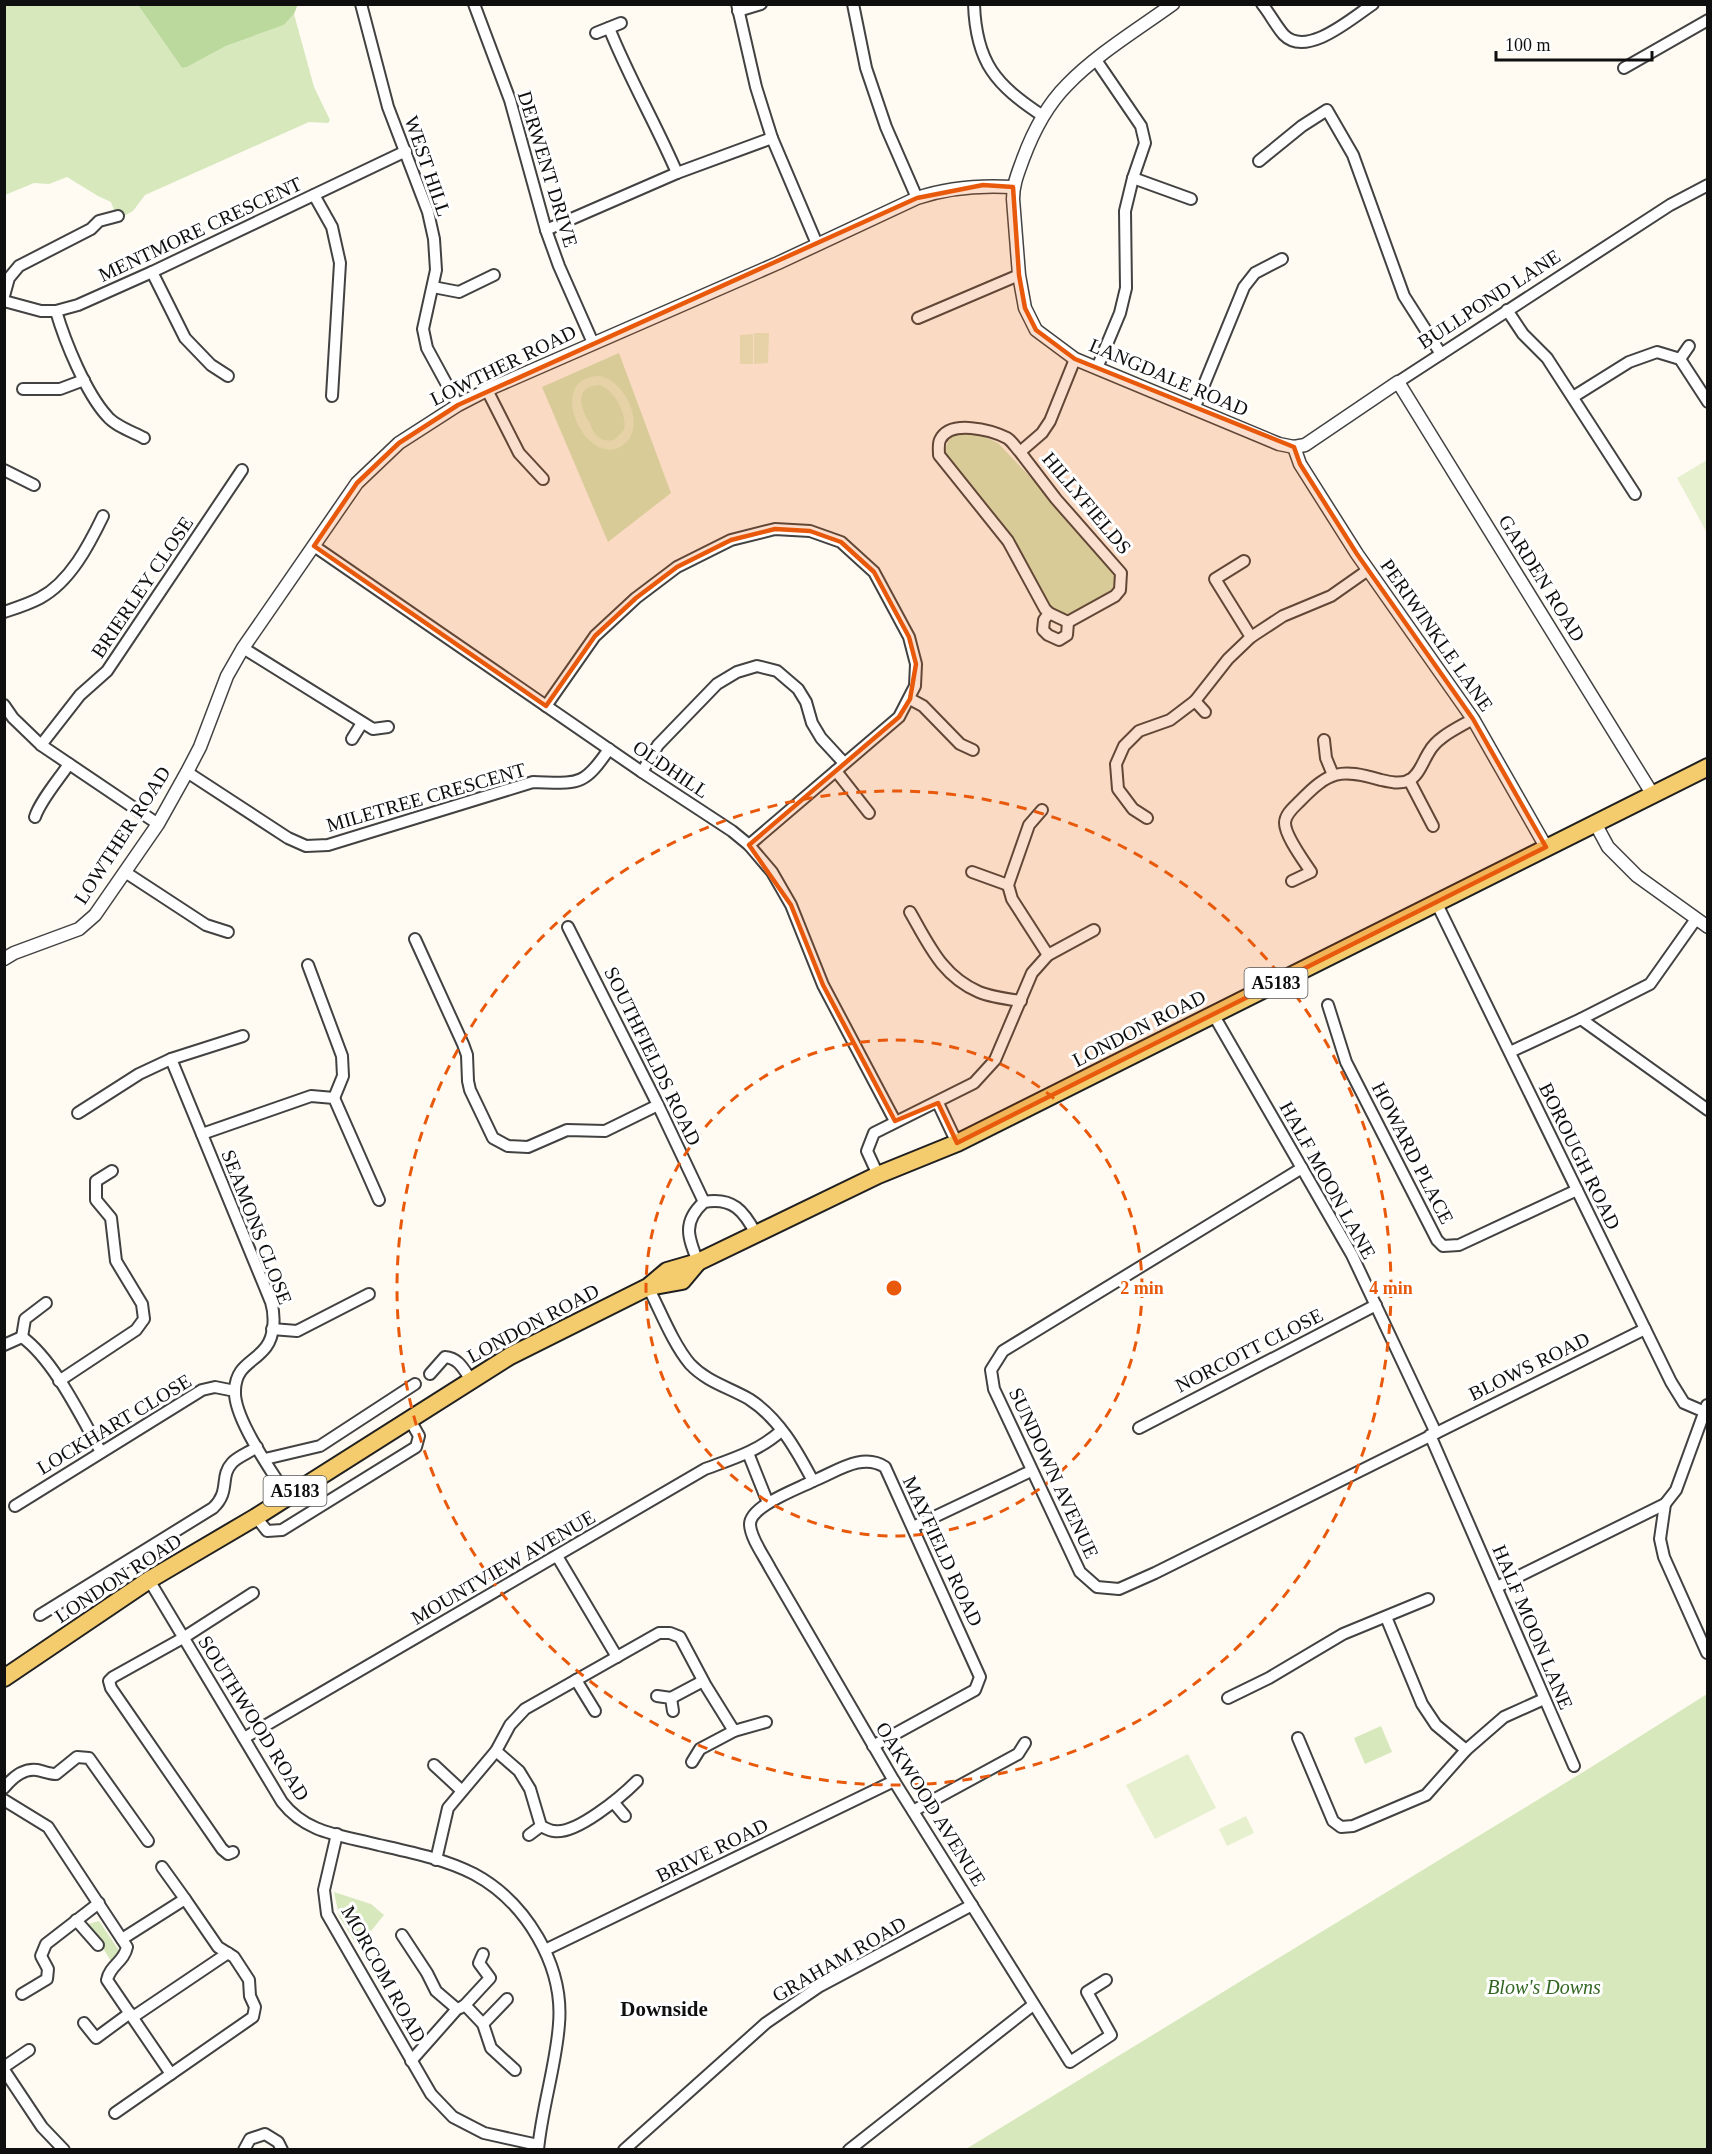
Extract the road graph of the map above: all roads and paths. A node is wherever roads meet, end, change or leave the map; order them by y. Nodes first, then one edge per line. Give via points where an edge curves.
1 (361, 4) edge
2 (474, 4) edge
3 (761, 4) edge
4 (853, 4) edge
5 (974, 4) edge
6 (1173, 4) edge
7 (1262, 4) edge
8 (1373, 4) edge
9 (737, 8) edge
10 (1707, 20) edge
11 (621, 23) dead end
12 (609, 28) junction
13 (596, 33) dead end
14 (1096, 60) junction
15 (1624, 68) dead end
16 (1043, 116) junction
17 (772, 138) junction
18 (405, 152) junction
19 (1259, 161) dead end
20 (676, 173) junction
21 (1132, 178) junction
22 (1707, 185) edge
23 (1013, 186) junction
24 (314, 195) junction
25 (917, 198) junction
26 (1191, 199) dead end
27 (118, 216) dead end
28 (546, 230) junction
29 (817, 244) junction
30 (1282, 259) dead end
31 (152, 272) junction
32 (1018, 274) junction
33 (494, 275) dead end
34 (433, 287) junction
35 (4, 296) edge
36 (4, 301) edge
37 (1507, 310) junction
38 (56, 311) junction
39 (918, 318) dead end
40 (593, 343) junction
41 (1689, 346) dead end
42 (1441, 354) junction
43 (1075, 359) junction
44 (1680, 359) junction
45 (1097, 368) junction
46 (228, 376) dead end
47 (84, 380) junction
48 (1398, 382) junction
49 (23, 389) dead end
50 (487, 390) junction
51 (332, 396) dead end
52 (1573, 398) junction
53 (1707, 402) edge
54 (458, 405) junction
55 (1194, 409) junction
56 (144, 438) dead end
57 (1294, 447) junction
58 (1020, 452) junction
59 (4, 470) edge
60 (242, 470) dead end
61 (543, 479) dead end
62 (34, 485) dead end
63 (1635, 494) dead end
64 (103, 516) dead end
65 (314, 546) junction
66 (1244, 561) dead end
67 (1368, 570) junction
68 (4, 612) edge
69 (1049, 613) junction
70 (1068, 622) junction
71 (1251, 637) junction
72 (243, 648) junction
73 (910, 699) junction
74 (1195, 701) junction
75 (4, 705) edge
76 (546, 706) junction
77 (1205, 712) dead end
78 (1473, 719) junction
79 (362, 723) junction
80 (388, 727) dead end
81 (352, 739) dead end
82 (1324, 740) dead end
83 (41, 745) junction
84 (609, 749) junction
85 (973, 750) dead end
86 (69, 764) junction
87 (840, 767) junction
88 (1707, 767) edge
89 (187, 772) junction
90 (642, 772) junction
91 (1333, 775) junction
92 (1409, 780) junction
93 (1653, 795) junction
94 (1042, 810) dead end
95 (869, 813) dead end
96 (35, 817) dead end
97 (1147, 818) dead end
98 (1595, 823) junction
99 (158, 824) junction
100 (1433, 826) dead end
101 (749, 845) junction
102 (1546, 848) junction
103 (125, 872) junction
104 (972, 872) dead end
105 (1292, 881) dead end
106 (1008, 885) junction
107 (1436, 902) junction
108 (910, 912) dead end
109 (1696, 919) junction
110 (568, 927) dead end
111 (1707, 927) edge
112 (1094, 930) dead end
113 (228, 932) dead end
114 (415, 939) dead end
115 (1048, 956) junction
116 (4, 959) edge
117 (308, 965) dead end
118 (1021, 1001) junction
119 (1328, 1005) dead end
120 (1213, 1014) junction
121 (1581, 1019) junction
122 (243, 1036) dead end
123 (1510, 1052) junction
124 (171, 1059) junction
125 (334, 1098) junction
126 (938, 1103) junction
127 (658, 1105) junction
128 (1707, 1110) edge
129 (78, 1113) dead end
130 (894, 1121) junction
131 (202, 1134) junction
132 (957, 1143) junction
133 (1302, 1168) junction
134 (112, 1171) dead end
135 (878, 1175) junction
136 (1577, 1190) junction
137 (379, 1200) dead end
138 (704, 1202) junction
139 (756, 1234) junction
140 (698, 1262) junction
141 (648, 1287) junction
142 (369, 1294) dead end
143 (46, 1303) dead end
144 (1376, 1305) junction
145 (272, 1329) junction
146 (1645, 1329) junction
147 (22, 1337) junction
148 (4, 1346) edge
149 (429, 1374) dead end
150 (471, 1380) junction
151 (59, 1381) junction
152 (415, 1384) dead end
153 (235, 1391) junction
154 (1706, 1408) edge
155 (410, 1420) junction
156 (1139, 1428) dead end
157 (781, 1431) junction
158 (1433, 1434) junction
159 (257, 1447) junction
160 (101, 1452) junction
161 (748, 1453) junction
162 (265, 1460) junction
163 (1031, 1471) junction
164 (813, 1481) junction
165 (286, 1496) junction
166 (768, 1503) junction
167 (1665, 1504) junction
168 (15, 1506) dead end
169 (256, 1517) junction
170 (913, 1527) junction
171 (557, 1556) junction
172 (149, 1581) junction
173 (1497, 1587) junction
174 (254, 1593) dead end
175 (1428, 1599) dead end
176 (40, 1615) dead end
177 (1386, 1617) junction
178 (183, 1638) junction
179 (1707, 1653) edge
180 (617, 1657) junction
181 (4, 1678) edge
182 (576, 1680) junction
183 (703, 1680) junction
184 (657, 1695) dead end
185 (670, 1698) junction
186 (1228, 1698) dead end
187 (1544, 1699) junction
188 (595, 1711) dead end
189 (673, 1711) dead end
190 (766, 1722) dead end
191 (734, 1731) junction
192 (244, 1738) junction
193 (1298, 1738) dead end
194 (1025, 1743) dead end
195 (873, 1746) junction
196 (1466, 1750) junction
197 (496, 1751) junction
198 (692, 1762) dead end
199 (434, 1765) dead end
200 (1574, 1766) dead end
201 (637, 1781) dead end
202 (894, 1781) junction
203 (4, 1788) edge
204 (461, 1790) junction
205 (4, 1800) edge
206 (614, 1803) junction
207 (913, 1811) junction
208 (625, 1816) dead end
209 (541, 1826) junction
210 (337, 1834) junction
211 (529, 1835) dead end
212 (148, 1841) dead end
213 (233, 1852) dead end
214 (436, 1860) junction
215 (162, 1867) dead end
216 (185, 1899) junction
217 (99, 1903) junction
218 (972, 1905) junction
219 (76, 1920) junction
220 (402, 1935) dead end
221 (122, 1940) junction
222 (98, 1945) dead end
223 (546, 1950) junction
224 (228, 1953) junction
225 (483, 1954) dead end
226 (1106, 1980) dead end
227 (22, 1994) dead end
228 (507, 1999) dead end
229 (1033, 2005) junction
230 (461, 2007) junction
231 (131, 2015) junction
232 (84, 2024) dead end
233 (483, 2024) junction
234 (29, 2050) dead end
235 (411, 2061) junction
236 (4, 2069) edge
237 (515, 2070) dead end
238 (171, 2074) junction
239 (116, 2113) dead end
240 (538, 2147) edge
241 (64, 2150) edge
242 (244, 2150) edge
243 (282, 2150) edge
244 (624, 2150) edge
245 (849, 2150) edge

1 - 18 street, WEST HILL via 388,107
2 - 28 street, DERWENT DRIVE via 510,100
3 - 9 street
4 - 25 street via 866,68
5 - 16 street via 982,54 995,78
6 - 14 street, LANGDALE ROAD
7 - 8 street via 1284,35 1296,42 1316,41
9 - 17 street
10 - 15 street
11 - 12 street
12 - 13 street
12 - 20 street
14 - 16 street, LANGDALE ROAD via 1066,85
14 - 21 street via 1141,126 1145,143
16 - 23 street, LANGDALE ROAD
17 - 20 street
17 - 29 street
18 - 24 street, MENTMORE CRESCENT
18 - 34 street, WEST HILL via 434,239
19 - 42 street via 1325,106 1353,155 1404,296
20 - 28 street
21 - 26 street
21 - 45 street via 1125,211 1126,288
22 - 37 street, BULLPOND LANE
23 - 25 street, LOWTHER ROAD via 961,187
23 - 32 street, LANGDALE ROAD
24 - 31 street, MENTMORE CRESCENT
24 - 51 street via 332,227 340,262
25 - 29 street, LOWTHER ROAD
27 - 35 street via 99,221 91,229 19,266 9,278
28 - 40 street, DERWENT DRIVE
29 - 40 street, LOWTHER ROAD
30 - 55 street via 1255,273 1244,287
31 - 38 street, MENTMORE CRESCENT
31 - 46 street via 185,338 211,365
32 - 39 street
32 - 43 street, LANGDALE ROAD via 1025,308 1036,330
33 - 34 street via 459,292
34 - 54 street, WEST HILL via 423,329 427,348
36 - 38 street, MENTMORE CRESCENT
37 - 42 street, BULLPOND LANE
37 - 52 street via 1523,334 1547,358
38 - 47 street
40 - 50 street, LOWTHER ROAD
41 - 44 street
42 - 48 street, BULLPOND LANE
43 - 45 street, LANGDALE ROAD
43 - 58 street, HILLYFIELDS via 1050,421
44 - 52 street via 1657,352 1629,362
44 - 53 street
45 - 55 street, LANGDALE ROAD
47 - 49 street via 60,389
47 - 56 street via 108,418
48 - 57 street, BULLPOND LANE via 1305,445
48 - 93 street, GARDEN ROAD
50 - 54 street, LOWTHER ROAD
50 - 61 street via 519,453
52 - 63 street
54 - 65 street, LOWTHER ROAD via 399,443 357,483
55 - 57 street, LANGDALE ROAD
57 - 67 street, PERIWINKLE LANE via 1300,464
58 - 69 street, HILLYFIELDS via 1008,439 980,429 948,431 939,441 939,455 1008,541
58 - 70 street, HILLYFIELDS via 1121,573 1120,590 1115,596
59 - 62 street
60 - 83 street, BRIERLEY CLOSE via 107,671 80,695
64 - 68 street via 66,577 41,598
65 - 72 street, LOWTHER ROAD
65 - 76 street, OLDHILL
66 - 71 street via 1215,579
67 - 71 street via 1331,596 1283,616
67 - 78 street, PERIWINKLE LANE
69 - 70 street
69 - 70 street, HILLYFIELDS via 1043,630 1048,635 1059,640 1067,635
71 - 74 street
72 - 79 street
72 - 89 street, LOWTHER ROAD via 227,675
73 - 76 street via 916,664 909,637 874,572 841,542 810,531 775,529 731,540 677,567 636,598 596,636
73 - 85 street via 923,706 960,744
73 - 87 street via 899,717
74 - 77 street
74 - 97 street via 1170,720 1139,731 1124,746 1116,764 1118,789 1133,809
75 - 83 street
76 - 84 street, OLDHILL
78 - 92 street via 1436,742
78 - 102 street, PERIWINKLE LANE
79 - 80 street via 373,729
79 - 81 street
82 - 91 street
83 - 86 street
84 - 89 street, MILETREE CRESCENT via 582,780 533,782 328,845 306,846 288,838
84 - 90 street, OLDHILL
86 - 96 street via 39,805
86 - 99 street
87 - 90 street via 812,723 798,689 777,671 757,666 717,684 658,745
87 - 95 street
87 - 101 street
88 - 93 main road, A5183
89 - 99 street, LOWTHER ROAD
90 - 101 street, OLDHILL
91 - 92 street via 1359,773 1394,783
91 - 105 street via 1316,784 1288,813 1288,835 1311,872
92 - 100 street
93 - 98 main road, A5183
94 - 106 street via 1029,825
98 - 102 main road, LONDON ROAD / A5183
98 - 109 street via 1608,847 1637,876
99 - 103 street, LOWTHER ROAD
101 - 130 street, OLDHILL via 772,872 791,905 824,985
102 - 107 main road, LONDON ROAD / A5183
103 - 113 street via 206,925
103 - 116 street, LOWTHER ROAD via 95,915 79,929
104 - 106 street
106 - 115 street via 1012,899
107 - 120 main road, LONDON ROAD / A5183
107 - 123 street, BOROUGH ROAD
108 - 118 street via 949,974 980,992
109 - 111 street
109 - 121 street via 1650,984
110 - 127 street, SOUTHFIELDS ROAD
112 - 115 street
114 - 127 street via 463,1044 470,1090 493,1138 508,1146 528,1147 567,1130 605,1131
115 - 118 street via 1032,973
117 - 125 street via 342,1056 343,1076
118 - 126 street via 995,1060 974,1083
119 - 136 street, HOWARD PLACE via 1346,1062 1443,1246 1459,1245
120 - 132 main road, LONDON ROAD / A5183
120 - 133 street, HALF MOON LANE
121 - 123 street
121 - 128 street
122 - 124 street
123 - 136 street, BOROUGH ROAD
124 - 129 street via 139,1074
124 - 131 street, SEAMONS CLOSE
125 - 131 street via 311,1096
125 - 137 street
126 - 130 street
126 - 132 street
127 - 138 street, SOUTHFIELDS ROAD
130 - 135 street via 874,1133 867,1151
131 - 145 street, SEAMONS CLOSE via 271,1302
132 - 135 main road, LONDON ROAD / A5183
133 - 144 street, HALF MOON LANE
133 - 163 street, SUNDOWN AVENUE via 1003,1351 991,1370 994,1389
134 - 151 street via 96,1181 96,1200 111,1218 116,1261 142,1304 144,1319 136,1330
135 - 139 main road, LONDON ROAD / A5183
136 - 146 street, BOROUGH ROAD
138 - 139 street via 717,1201 739,1208
138 - 140 street via 692,1214 688,1228
139 - 140 main road, LONDON ROAD / A5183
140 - 141 main road, LONDON ROAD / A5183 via 681,1281
141 - 150 main road, LONDON ROAD / A5183 via 561,1329
141 - 157 street via 689,1362 713,1383 763,1409
142 - 145 street via 297,1331
143 - 147 street via 25,1319
144 - 156 street, NORCOTT CLOSE
144 - 158 street, HALF MOON LANE
145 - 153 street, SEAMONS CLOSE via 266,1346 245,1364
146 - 154 street, BOROUGH ROAD via 1684,1402
146 - 158 street, BLOWS ROAD
147 - 148 street
147 - 151 street via 35,1346
149 - 150 street via 445,1357 450,1357
150 - 155 main road, LONDON ROAD / A5183
151 - 160 street
152 - 162 street via 320,1446
153 - 159 street via 237,1409
153 - 160 street, LOCKHART CLOSE via 215,1387 202,1390
154 - 167 street via 1676,1490
155 - 165 main road, LONDON ROAD / A5183
155 - 169 street via 419,1436 416,1446 282,1530 267,1532
157 - 161 street, MOUNTVIEW AVENUE
157 - 164 street via 794,1445
158 - 163 street, SUNDOWN AVENUE via 1119,1589 1097,1587 1080,1572
158 - 173 street, HALF MOON LANE
159 - 162 street
159 - 176 street, LONDON ROAD via 231,1463 222,1499 213,1508
160 - 168 street, LOCKHART CLOSE
161 - 166 street
161 - 171 street, MOUNTVIEW AVENUE via 705,1469
162 - 165 street
163 - 170 street
164 - 166 street, OAKWOOD AVENUE
164 - 170 street, MAYFIELD ROAD via 862,1460 875,1461 885,1467
165 - 169 main road, LONDON ROAD / A5183
166 - 195 street, OAKWOOD AVENUE via 753,1514 752,1533
167 - 173 street
167 - 179 street via 1660,1539 1664,1557
169 - 172 main road, LONDON ROAD / A5183
170 - 195 street, MAYFIELD ROAD via 980,1677 975,1690
171 - 180 street
171 - 192 street, MOUNTVIEW AVENUE
172 - 178 street, SOUTHWOOD ROAD
172 - 181 main road, LONDON ROAD / A5183
173 - 187 street, HALF MOON LANE
174 - 178 street
175 - 177 street
177 - 186 street via 1343,1634
177 - 196 street via 1422,1704 1436,1725
178 - 192 street, SOUTHWOOD ROAD
178 - 213 street via 109,1681 222,1849 228,1854
180 - 182 street
180 - 183 street via 659,1634 670,1633 680,1637
182 - 188 street
182 - 197 street via 525,1709 510,1725
183 - 185 street
183 - 191 street
184 - 185 street
185 - 189 street
187 - 196 street via 1504,1717
187 - 200 street, HALF MOON LANE
190 - 191 street
191 - 198 street via 700,1749
192 - 210 street, SOUTHWOOD ROAD via 291,1813 310,1827
193 - 196 street via 1333,1821 1341,1827 1353,1826 1426,1795
194 - 207 street via 1018,1754
195 - 202 street, OAKWOOD AVENUE
197 - 204 street
197 - 209 street via 519,1771 530,1789
199 - 204 street
201 - 206 street
202 - 207 street, OAKWOOD AVENUE
202 - 223 street, BRIVE ROAD
203 - 212 street via 20,1773 39,1770 56,1774 77,1756 89,1758
204 - 214 street via 448,1808
205 - 217 street via 48,1827
206 - 208 street
206 - 209 street via 570,1829 555,1832
207 - 218 street, OAKWOOD AVENUE
209 - 211 street
210 - 214 street, SOUTHWOOD ROAD
210 - 235 street, MORCOM ROAD via 324,1890 327,1914
214 - 223 street, SOUTHWOOD ROAD via 473,1873 498,1889
215 - 216 street
216 - 221 street
216 - 224 street via 218,1947
217 - 219 street
217 - 221 street
218 - 229 street, OAKWOOD AVENUE
218 - 244 street, GRAHAM ROAD via 820,1986 766,2023
219 - 222 street
219 - 227 street via 42,1950 47,1979
220 - 230 street, MORCOM ROAD via 436,1991
221 - 231 street via 127,1947 126,1956 109,1970 107,1980
223 - 240 street, SOUTHWOOD ROAD via 555,1972 560,2024
224 - 231 street
224 - 238 street via 249,1980 255,2007 253,2017
225 - 230 street, MORCOM ROAD via 479,1963 490,1978
226 - 229 street, OAKWOOD AVENUE via 1087,1992 1111,2035 1070,2062
228 - 233 street
229 - 245 street
230 - 233 street, MORCOM ROAD
230 - 235 street, MORCOM ROAD
231 - 232 street via 96,2038
231 - 238 street
233 - 237 street, MORCOM ROAD via 491,2048
234 - 236 street
235 - 240 street, MORCOM ROAD via 431,2094 453,2117 484,2133
236 - 241 street via 42,2127
238 - 239 street
242 - 243 street via 250,2139 265,2134 278,2142

